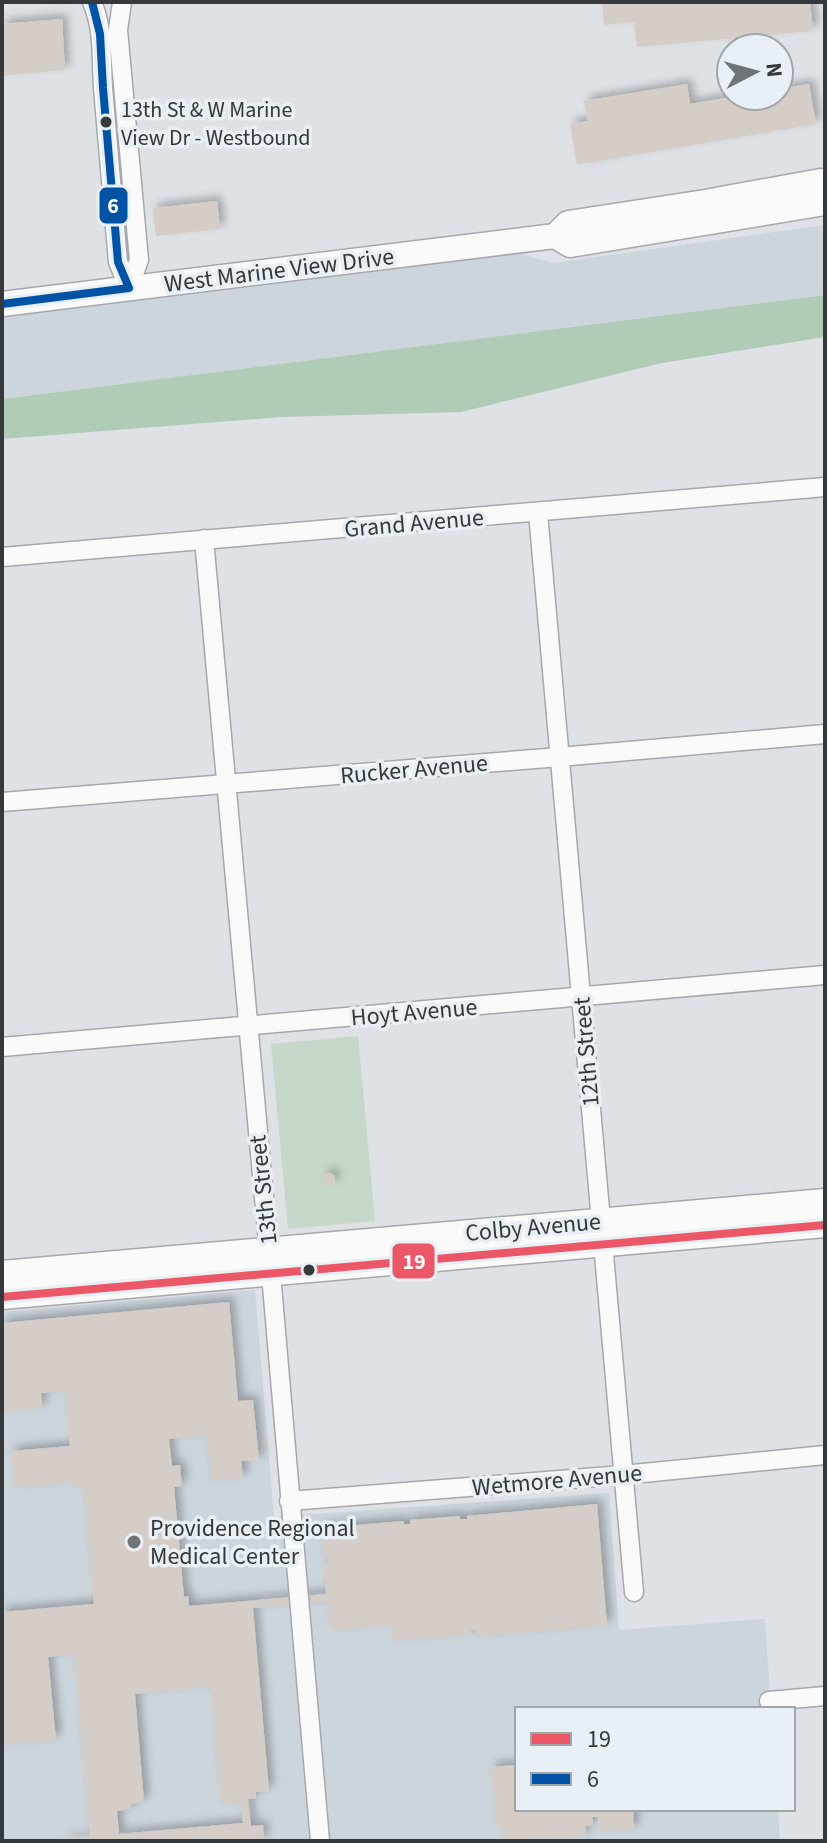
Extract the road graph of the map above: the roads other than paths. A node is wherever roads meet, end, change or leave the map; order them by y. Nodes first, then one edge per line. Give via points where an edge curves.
1 (92, 2) edge
2 (122, 2) edge
3 (825, 182) edge
4 (825, 203) edge
5 (555, 236) junction
6 (129, 288) junction
7 (2, 304) edge
8 (825, 487) edge
9 (538, 513) junction
10 (204, 539) junction
11 (2, 557) edge
12 (825, 734) edge
13 (559, 757) junction
14 (226, 785) junction
15 (2, 802) edge
16 (825, 975) edge
17 (581, 997) junction
18 (247, 1025) junction
19 (2, 1047) edge
20 (825, 1201) edge
21 (825, 1225) edge
22 (602, 1233) junction
23 (270, 1262) junction
24 (2, 1273) edge
25 (2, 1297) edge
26 (825, 1455) edge
27 (623, 1475) junction
28 (289, 1501) junction
29 (634, 1592) dead end
30 (825, 1696) edge
31 (769, 1701) dead end
32 (320, 1841) edge

1 - 2 street
1 - 6 street via 101,31 118,262
2 - 6 street via 118,30 139,260
3 - 5 main road, West Marine View Drive via 568,223
4 - 5 main road, West Marine View Drive via 570,245
5 - 6 main road, West Marine View Drive
6 - 7 main road, West Marine View Drive
8 - 9 street, Grand Avenue
9 - 10 street, Grand Avenue
9 - 13 street, 12th Street
10 - 11 street, Grand Avenue
10 - 14 street, 13th Street
12 - 13 street, Rucker Avenue
13 - 14 street, Rucker Avenue
13 - 17 street, 12th Street
14 - 15 street, Rucker Avenue
14 - 18 street, 13th Street
16 - 17 street, Hoyt Avenue
17 - 18 street, Hoyt Avenue
17 - 22 street, 12th Street
18 - 19 street, Hoyt Avenue
18 - 23 street, 13th Street
20 - 22 main road, Colby Avenue
21 - 22 main road, Colby Avenue
22 - 23 main road, Colby Avenue
22 - 27 street, 12th Street
23 - 24 main road, Colby Avenue
23 - 25 main road, Colby Avenue
23 - 28 street, 13th Street
26 - 27 street, Wetmore Avenue
27 - 28 street, Wetmore Avenue
27 - 29 street, 12th Street
28 - 32 street, 13th Street
30 - 31 street

